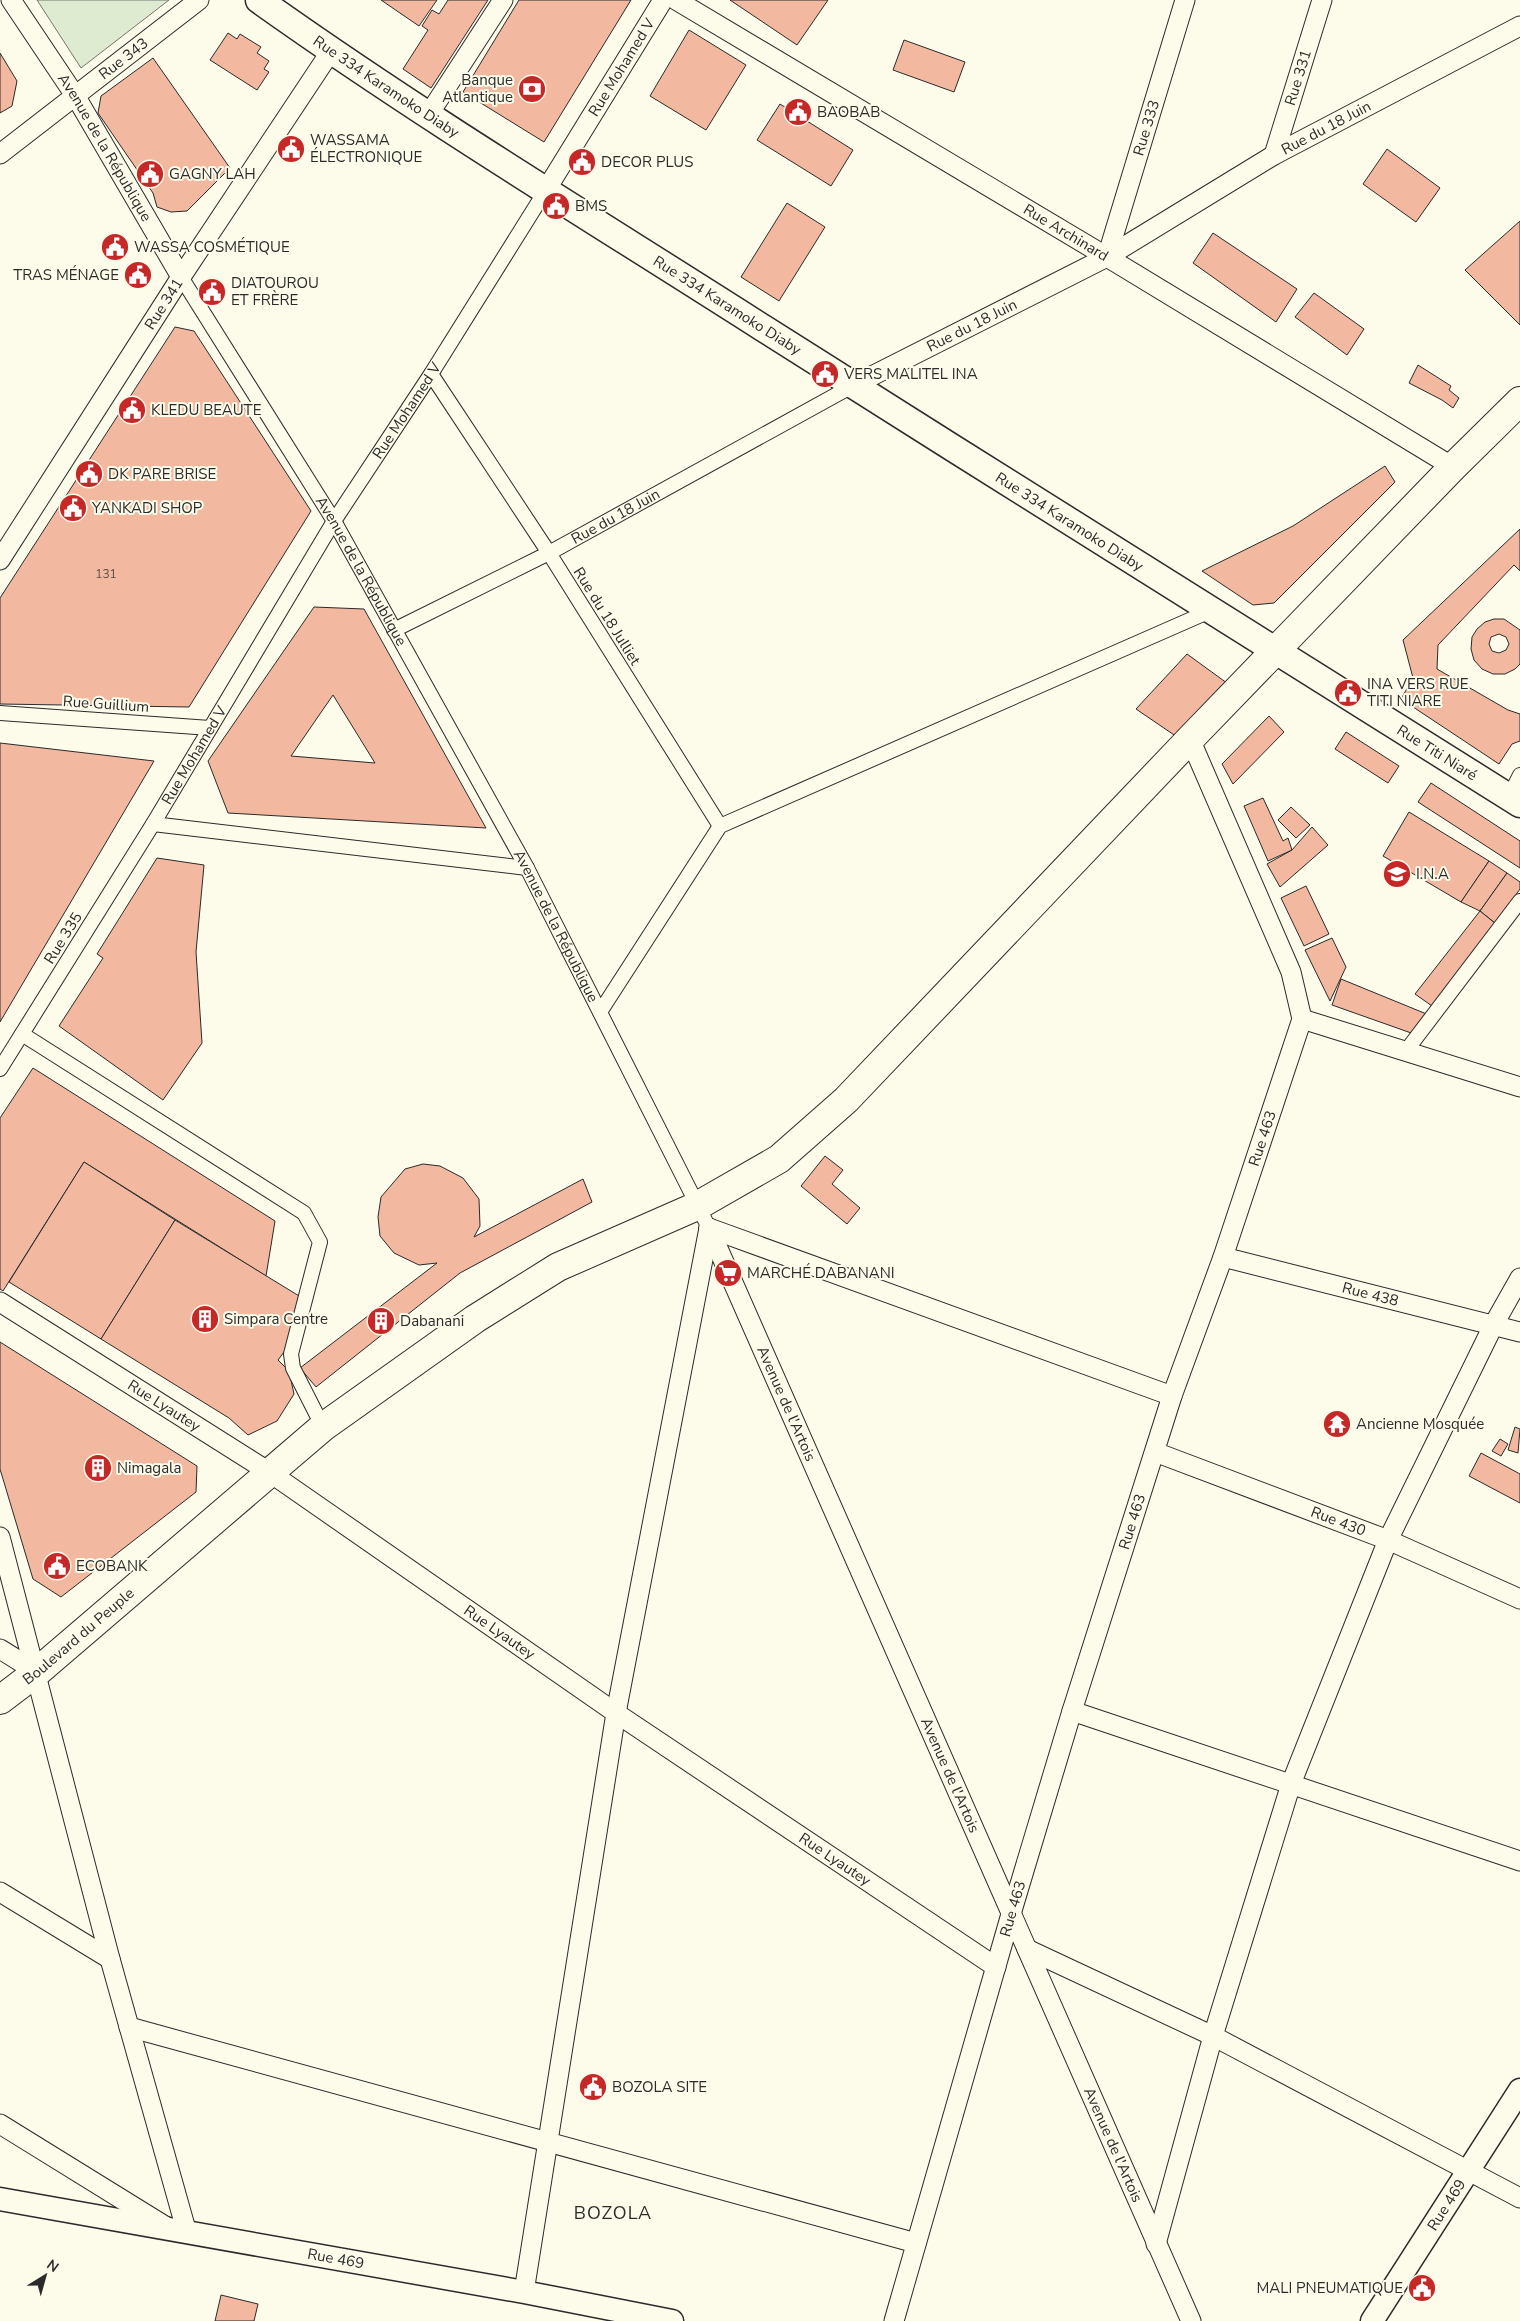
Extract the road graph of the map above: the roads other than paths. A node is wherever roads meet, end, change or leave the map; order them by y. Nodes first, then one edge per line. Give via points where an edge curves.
1 (11, 0) edge
2 (199, 0) edge
3 (259, 0) edge
4 (503, 0) edge
5 (663, 0) edge
6 (676, 0) edge
7 (1185, 0) edge
8 (1322, 0) edge
9 (1520, 26) edge
10 (331, 51) junction
11 (76, 96) junction
12 (429, 114) junction
13 (0, 154) edge
14 (1274, 155) junction
15 (546, 190) junction
16 (1106, 257) junction
17 (181, 277) junction
18 (431, 374) junction
19 (854, 385) junction
20 (1520, 401) edge
21 (1453, 467) junction
22 (334, 521) junction
23 (549, 553) junction
24 (0, 560) edge
25 (1210, 611) junction
26 (394, 630) junction
27 (1276, 652) junction
28 (0, 713) edge
29 (210, 728) junction
30 (1190, 739) junction
31 (1516, 792) edge
32 (153, 824) junction
33 (720, 826) junction
34 (527, 868) junction
35 (1520, 901) edge
36 (600, 1012) junction
37 (1302, 1019) junction
38 (22, 1034) junction
39 (1406, 1051) junction
40 (0, 1069) edge
41 (1520, 1087) edge
42 (703, 1217) junction
43 (1222, 1257) junction
44 (1520, 1278) edge
45 (0, 1302) edge
46 (1494, 1324) junction
47 (1520, 1332) edge
48 (1172, 1396) junction
49 (323, 1427) junction
50 (1155, 1452) junction
51 (268, 1472) junction
52 (0, 1537) edge
53 (1388, 1540) junction
54 (1520, 1599) edge
55 (0, 1649) edge
56 (37, 1672) junction
57 (0, 1700) edge
58 (1072, 1711) junction
59 (616, 1713) junction
60 (1290, 1784) junction
61 (1520, 1861) edge
62 (0, 1892) edge
63 (1011, 1914) junction
64 (1027, 1949) junction
65 (110, 1959) junction
66 (996, 1967) junction
67 (129, 2027) junction
68 (1213, 2036) junction
69 (1520, 2090) edge
70 (0, 2124) edge
71 (548, 2143) junction
72 (1468, 2171) junction
73 (1520, 2198) edge
74 (0, 2199) edge
75 (179, 2232) junction
76 (916, 2243) junction
77 (1156, 2244) junction
78 (524, 2292) junction
79 (661, 2320) edge
80 (894, 2321) edge
81 (1191, 2321) edge
82 (1372, 2321) edge

1 - 11 street, Avenue de la République
2 - 11 street, Rue 343
3 - 10 main road, Rue 334 Karamoko Diaby
4 - 12 street
5 - 15 street, Rue Mohamed V
6 - 16 street, Rue Archinard
7 - 16 street, Rue 333
8 - 14 street, Rue 331
9 - 14 street, Rue du 18 Juin
10 - 12 main road, Rue 334 Karamoko Diaby
10 - 17 street, Rue 341
11 - 13 street, Rue 343
11 - 17 street, Avenue de la République
12 - 15 main road, Rue 334 Karamoko Diaby
14 - 16 street, Rue du 18 Juin
15 - 18 street, Rue Mohamed V
15 - 19 main road, Rue 334 Karamoko Diaby
16 - 19 street, Rue du 18 Juin
16 - 21 street, Rue Archinard
17 - 22 street, Avenue de la République
17 - 24 street, Rue 341
18 - 22 street, Rue Mohamed V
18 - 23 street, Rue du 18 Julliet
19 - 23 street, Rue du 18 Juin
19 - 25 main road, Rue 334 Karamoko Diaby
20 - 21 main road, Boulevard du Peuple
21 - 27 main road, Boulevard du Peuple
22 - 26 street, Avenue de la République
22 - 29 street, Rue Mohamed V
23 - 26 street, Rue du 18 Juin
23 - 33 street, Rue du 18 Julliet
25 - 27 main road, Rue 334 Karamoko Diaby
25 - 33 street
26 - 34 street, Avenue de la République
27 - 30 main road, Boulevard du Peuple
27 - 31 main road, Rue Titi Niaré
28 - 29 street, Rue Guillium
29 - 32 street, Rue Mohamed V
30 - 37 street via 1291,972
30 - 42 main road, Boulevard du Peuple via 846,1100 779,1159
32 - 34 street
32 - 38 street, Rue 335
33 - 36 street
34 - 36 street, Avenue de la République
35 - 39 street
36 - 42 street, Avenue de la République
37 - 39 street
37 - 43 street, Rue 463
38 - 40 street, Rue 335
38 - 49 street via 304,1213 320,1242 291,1354 293,1368
39 - 41 street
42 - 48 street
42 - 49 main road, Boulevard du Peuple via 558,1267 475,1319
42 - 59 street
42 - 63 street, Avenue de l'Artois
43 - 46 street, Rue 438
43 - 48 street, Rue 463
44 - 46 street
45 - 51 street, Rue Lyautey
46 - 47 street, Rue 438
46 - 53 street
48 - 50 street, Rue 463
49 - 51 main road, Boulevard du Peuple
50 - 53 street, Rue 430
50 - 58 street, Rue 463
51 - 56 main road, Boulevard du Peuple
51 - 59 street, Rue Lyautey
52 - 56 street
53 - 54 street, Rue 430
53 - 60 street
55 - 56 street
56 - 57 main road, Boulevard du Peuple
56 - 65 street
58 - 60 street
58 - 63 street, Rue 463
59 - 66 street, Rue Lyautey
59 - 71 street
60 - 61 street
60 - 68 street
62 - 65 street
63 - 64 street, Avenue de l'Artois
63 - 66 street, Rue 463
64 - 68 street
64 - 77 street, Avenue de l'Artois
65 - 67 street
66 - 76 street, Rue 463
67 - 71 street
67 - 75 street
68 - 72 street
68 - 77 street
69 - 72 street, Rue 469
70 - 75 street
71 - 76 street
71 - 78 street
72 - 73 street
72 - 82 street, Rue 469
74 - 75 street, Rue 469
75 - 78 street, Rue 469
76 - 80 street, Rue 463
77 - 81 street, Avenue de l'Artois
78 - 79 street, Rue 469

